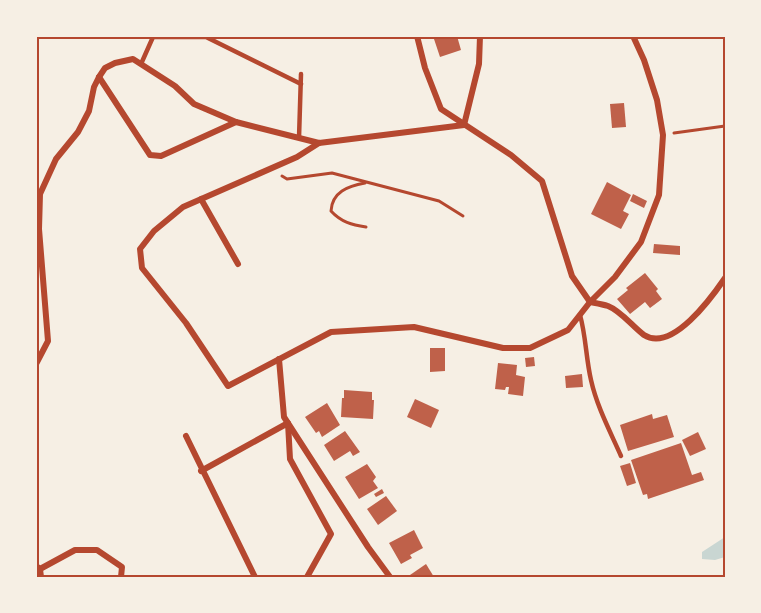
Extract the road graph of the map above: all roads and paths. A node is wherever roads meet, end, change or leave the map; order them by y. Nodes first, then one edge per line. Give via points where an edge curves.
1 (417, 36) edge
2 (480, 36) edge
3 (633, 36) edge
4 (141, 64) junction
5 (301, 74) dead end
6 (99, 77) junction
7 (301, 84) junction
8 (236, 122) junction
9 (464, 125) junction
10 (725, 126) edge
11 (663, 135) junction
12 (299, 138) junction
13 (319, 143) junction
14 (273, 169) junction
15 (368, 183) junction
16 (201, 199) junction
17 (463, 216) dead end
18 (366, 227) dead end
19 (238, 264) dead end
20 (725, 278) edge
21 (590, 302) junction
22 (580, 315) junction
23 (279, 359) junction
24 (36, 364) edge
25 (288, 423) junction
26 (186, 436) dead end
27 (621, 456) dead end
28 (201, 471) junction
29 (38, 567) edge
30 (40, 577) edge
31 (122, 577) edge
32 (255, 577) edge
33 (307, 577) edge
34 (390, 577) edge

1 - 9 street via 441,109
2 - 9 street via 479,64
3 - 11 street via 657,100
4 - 6 street via 133,59 115,63
4 - 7 lane via 153,37 206,37
4 - 8 street via 194,104
5 - 7 lane
6 - 8 street via 150,155 161,156
6 - 24 street via 89,111 56,159 40,194 48,341
7 - 12 lane
8 - 12 street
9 - 13 street
9 - 21 street via 511,155 542,181 572,276
10 - 11 path
11 - 21 street via 659,195 641,242
12 - 13 street
13 - 14 street
14 - 15 path via 287,179 333,173
14 - 16 street
15 - 17 path via 439,201
15 - 18 path via 342,190 332,202 331,211 338,219
16 - 19 street
16 - 23 street via 183,207 154,231 140,249 142,268 186,323 228,386
20 - 21 street via 687,324 667,337 647,337 610,307
21 - 22 street
22 - 23 street via 568,330 530,348 503,348 414,327 331,332
22 - 27 lane via 597,402
23 - 25 street via 284,417
25 - 28 street
25 - 33 street via 290,459 332,534
25 - 34 street
26 - 28 street
28 - 32 street
29 - 30 street
29 - 31 street via 75,550 97,550 122,567

